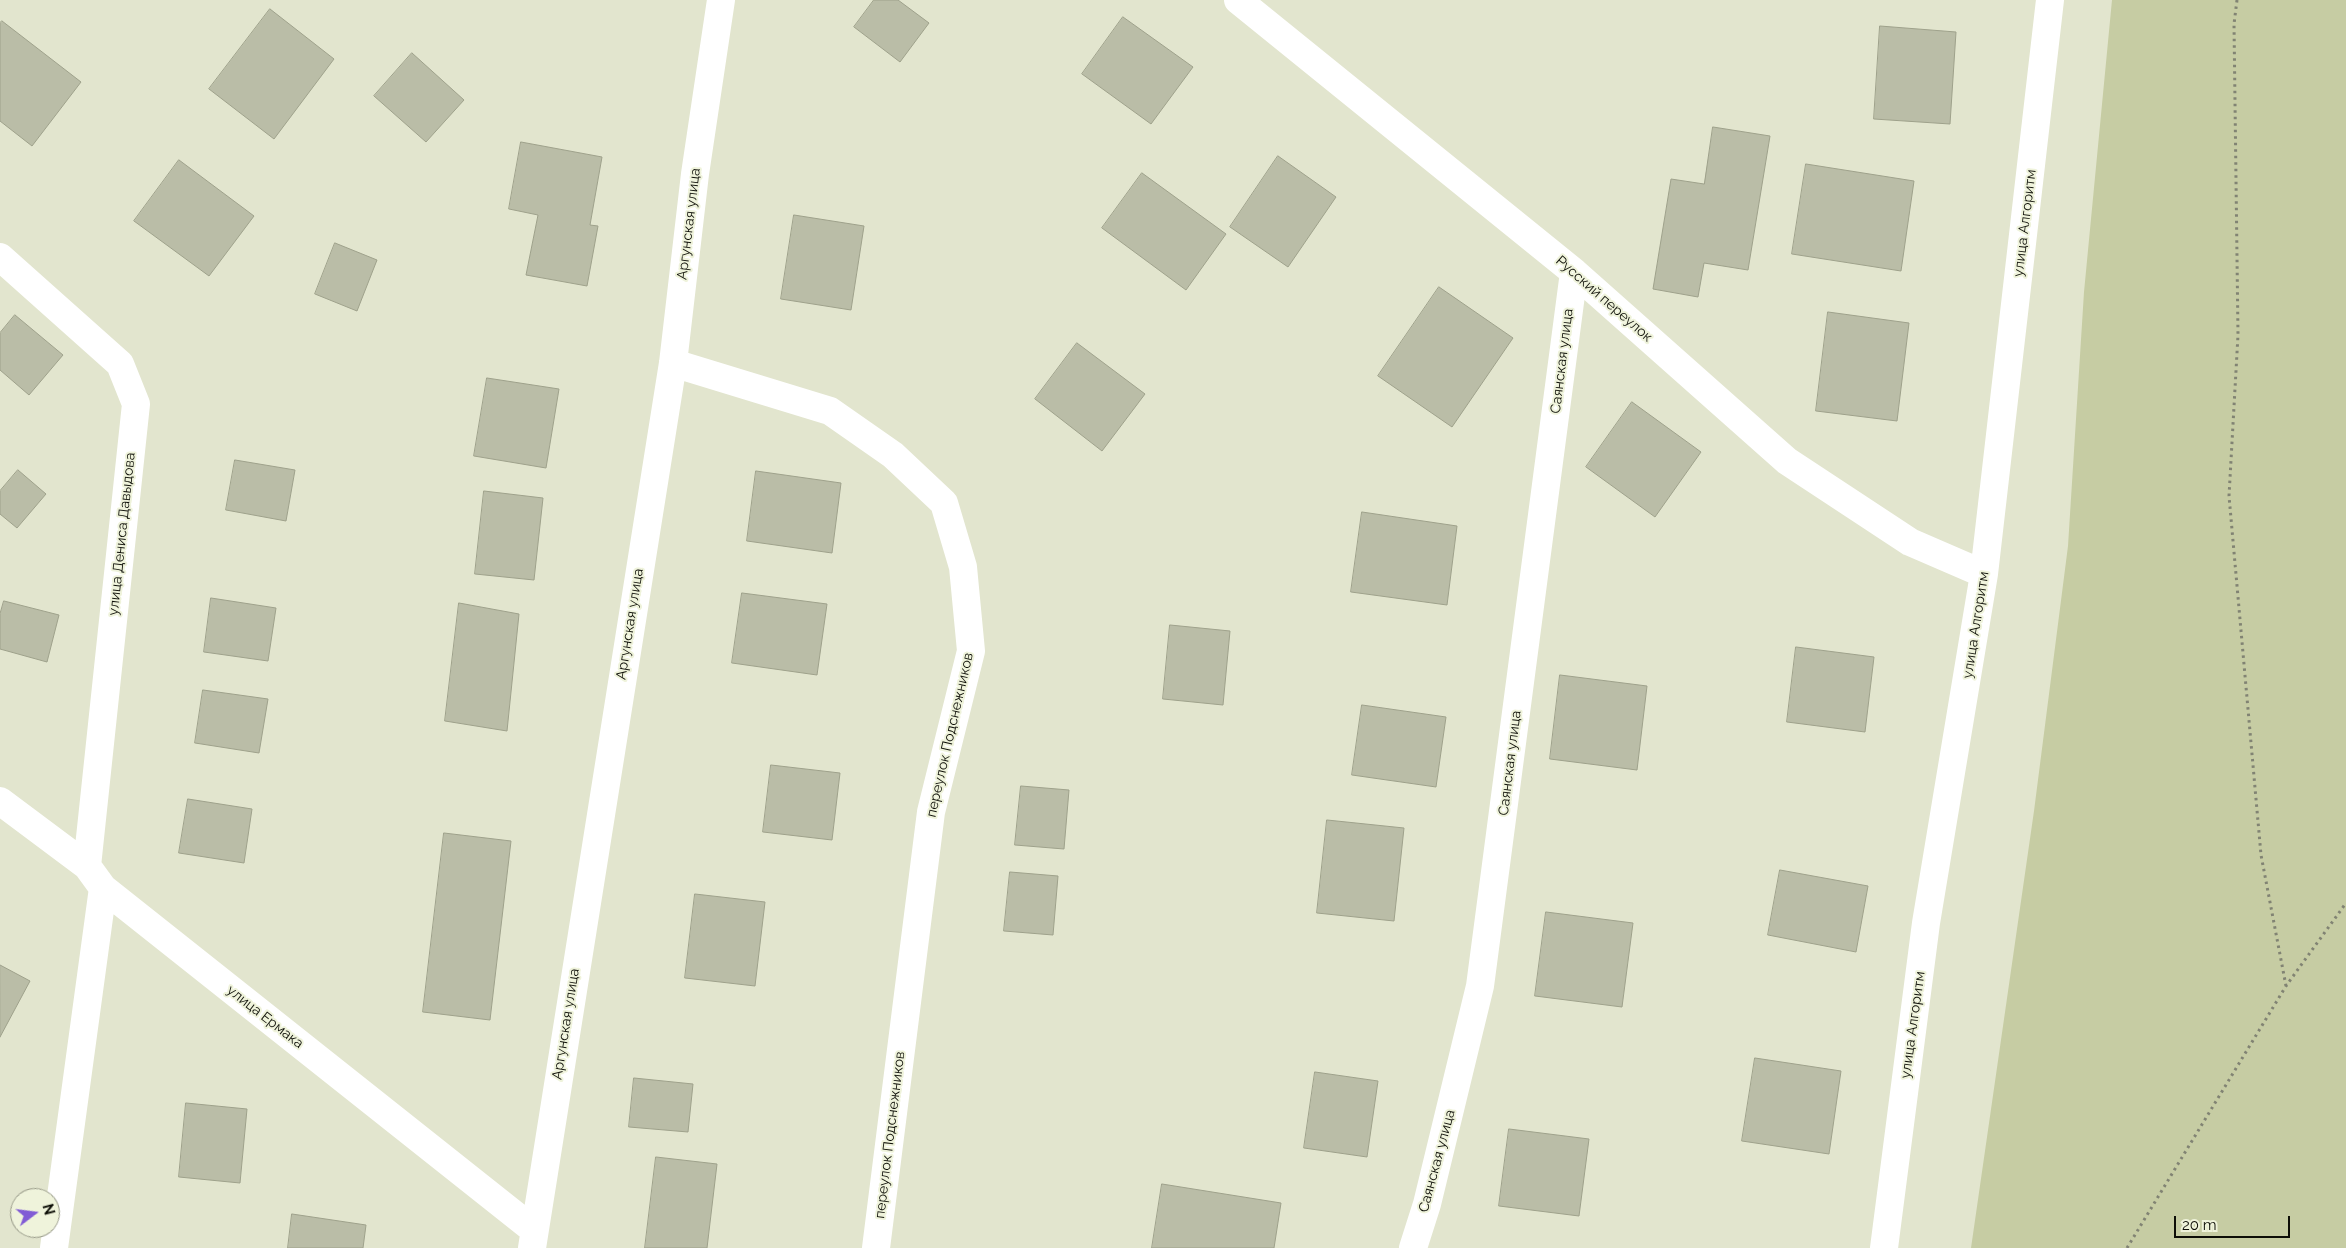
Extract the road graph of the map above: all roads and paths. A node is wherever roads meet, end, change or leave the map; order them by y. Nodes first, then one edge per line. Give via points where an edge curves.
1 (721, 0) edge
2 (1238, 0) edge
3 (2050, 0) edge
4 (2237, 0) edge
5 (0, 257) edge
6 (1574, 272) junction
7 (672, 363) junction
8 (1984, 574) junction
9 (0, 801) edge
10 (87, 866) junction
11 (103, 888) junction
12 (2346, 903) edge
13 (2286, 986) junction
14 (532, 1239) edge
15 (54, 1248) edge
16 (876, 1248) edge
17 (1413, 1248) edge
18 (1884, 1248) edge
19 (2126, 1248) edge

1 - 7 street, Аргунская улица
2 - 6 street, Русский переулок
3 - 8 street, улица Алгоритм
4 - 13 path via 2234,24 2238,335 2229,496 2261,856
5 - 10 street, улица Дениса Давыдова via 120,364 136,404
6 - 8 street, Русский переулок via 1787,461 1910,542
6 - 17 street, Саянская улица via 1480,986
7 - 14 street, Аргунская улица
7 - 16 street, переулок Подснежников via 830,411 893,455 944,503 964,567 971,650 931,812
8 - 18 street, улица Алгоритм via 1926,923
9 - 10 street, улица Ермака
10 - 11 street, улица Ермака
11 - 14 street, улица Ермака
11 - 15 street
12 - 13 path
13 - 19 path

